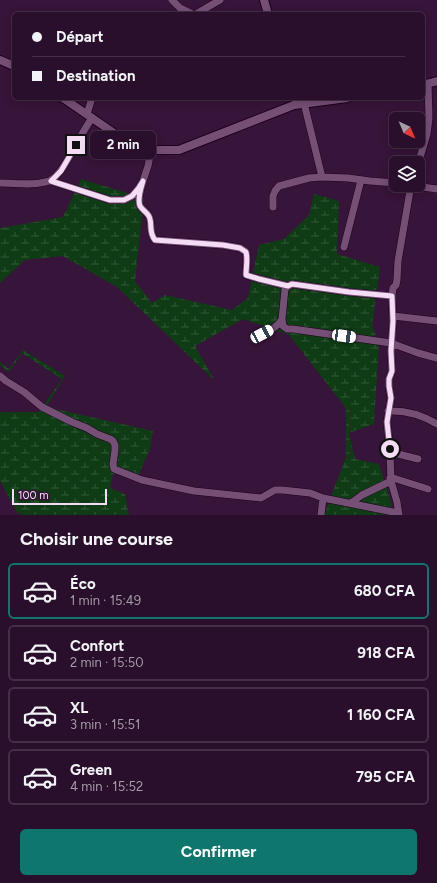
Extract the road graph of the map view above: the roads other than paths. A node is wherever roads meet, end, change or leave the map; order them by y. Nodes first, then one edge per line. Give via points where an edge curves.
1 (172, 0) edge
2 (220, 0) edge
3 (264, 0) edge
4 (188, 12) edge
5 (199, 12) edge
6 (267, 12) edge
7 (0, 60) edge
8 (12, 65) edge
9 (437, 81) edge
10 (425, 84) edge
11 (66, 100) edge
12 (92, 100) edge
13 (330, 100) edge
14 (293, 102) edge
15 (304, 103) junction
16 (90, 116) junction
17 (152, 150) junction
18 (420, 156) edge
19 (322, 176) junction
20 (361, 180) junction
21 (51, 181) junction
22 (143, 181) junction
23 (389, 182) edge
24 (0, 183) edge
25 (425, 187) edge
26 (437, 189) edge
27 (410, 192) edge
28 (273, 206) dead end
29 (344, 247) dead end
30 (288, 286) junction
31 (392, 296) junction
32 (393, 316) junction
33 (282, 319) junction
34 (437, 321) edge
35 (262, 334) dead end
36 (391, 343) junction
37 (437, 358) edge
38 (0, 376) edge
39 (388, 411) junction
40 (437, 424) edge
41 (390, 452) junction
42 (418, 459) dead end
43 (390, 479) junction
44 (428, 489) dead end
45 (323, 498) junction
46 (351, 503) junction
47 (398, 514) edge
48 (321, 515) edge

1 - 4 street
2 - 5 street
3 - 6 street
7 - 8 street
9 - 10 street
10 - 18 street via 429,118
11 - 16 street
12 - 16 street
13 - 15 street
14 - 15 street
14 - 17 street via 179,150
15 - 19 street
16 - 17 street via 124,140
16 - 21 street via 64,166
17 - 22 street
19 - 20 street
19 - 28 street via 279,186 273,196
20 - 23 street
20 - 29 street
21 - 22 street via 110,200 124,200 132,196
21 - 24 street via 32,184
22 - 30 street via 140,206 150,218 152,236 155,240 240,248 246,252 248,258 246,275
25 - 26 street
27 - 31 street via 396,285
30 - 31 street via 292,284
30 - 33 street via 284,293
31 - 32 street
32 - 34 street
32 - 36 street
33 - 35 street via 277,326
33 - 36 street via 283,326 287,329
36 - 37 street via 418,354
36 - 39 street via 391,398
38 - 45 street via 42,407 110,438 115,446 114,470 142,480 194,491 261,498 275,490 282,490 310,493
39 - 40 street via 406,412
39 - 41 street
41 - 42 street
41 - 43 street
43 - 44 street
43 - 46 street
43 - 47 street
45 - 46 street
45 - 48 street
46 - 47 street

